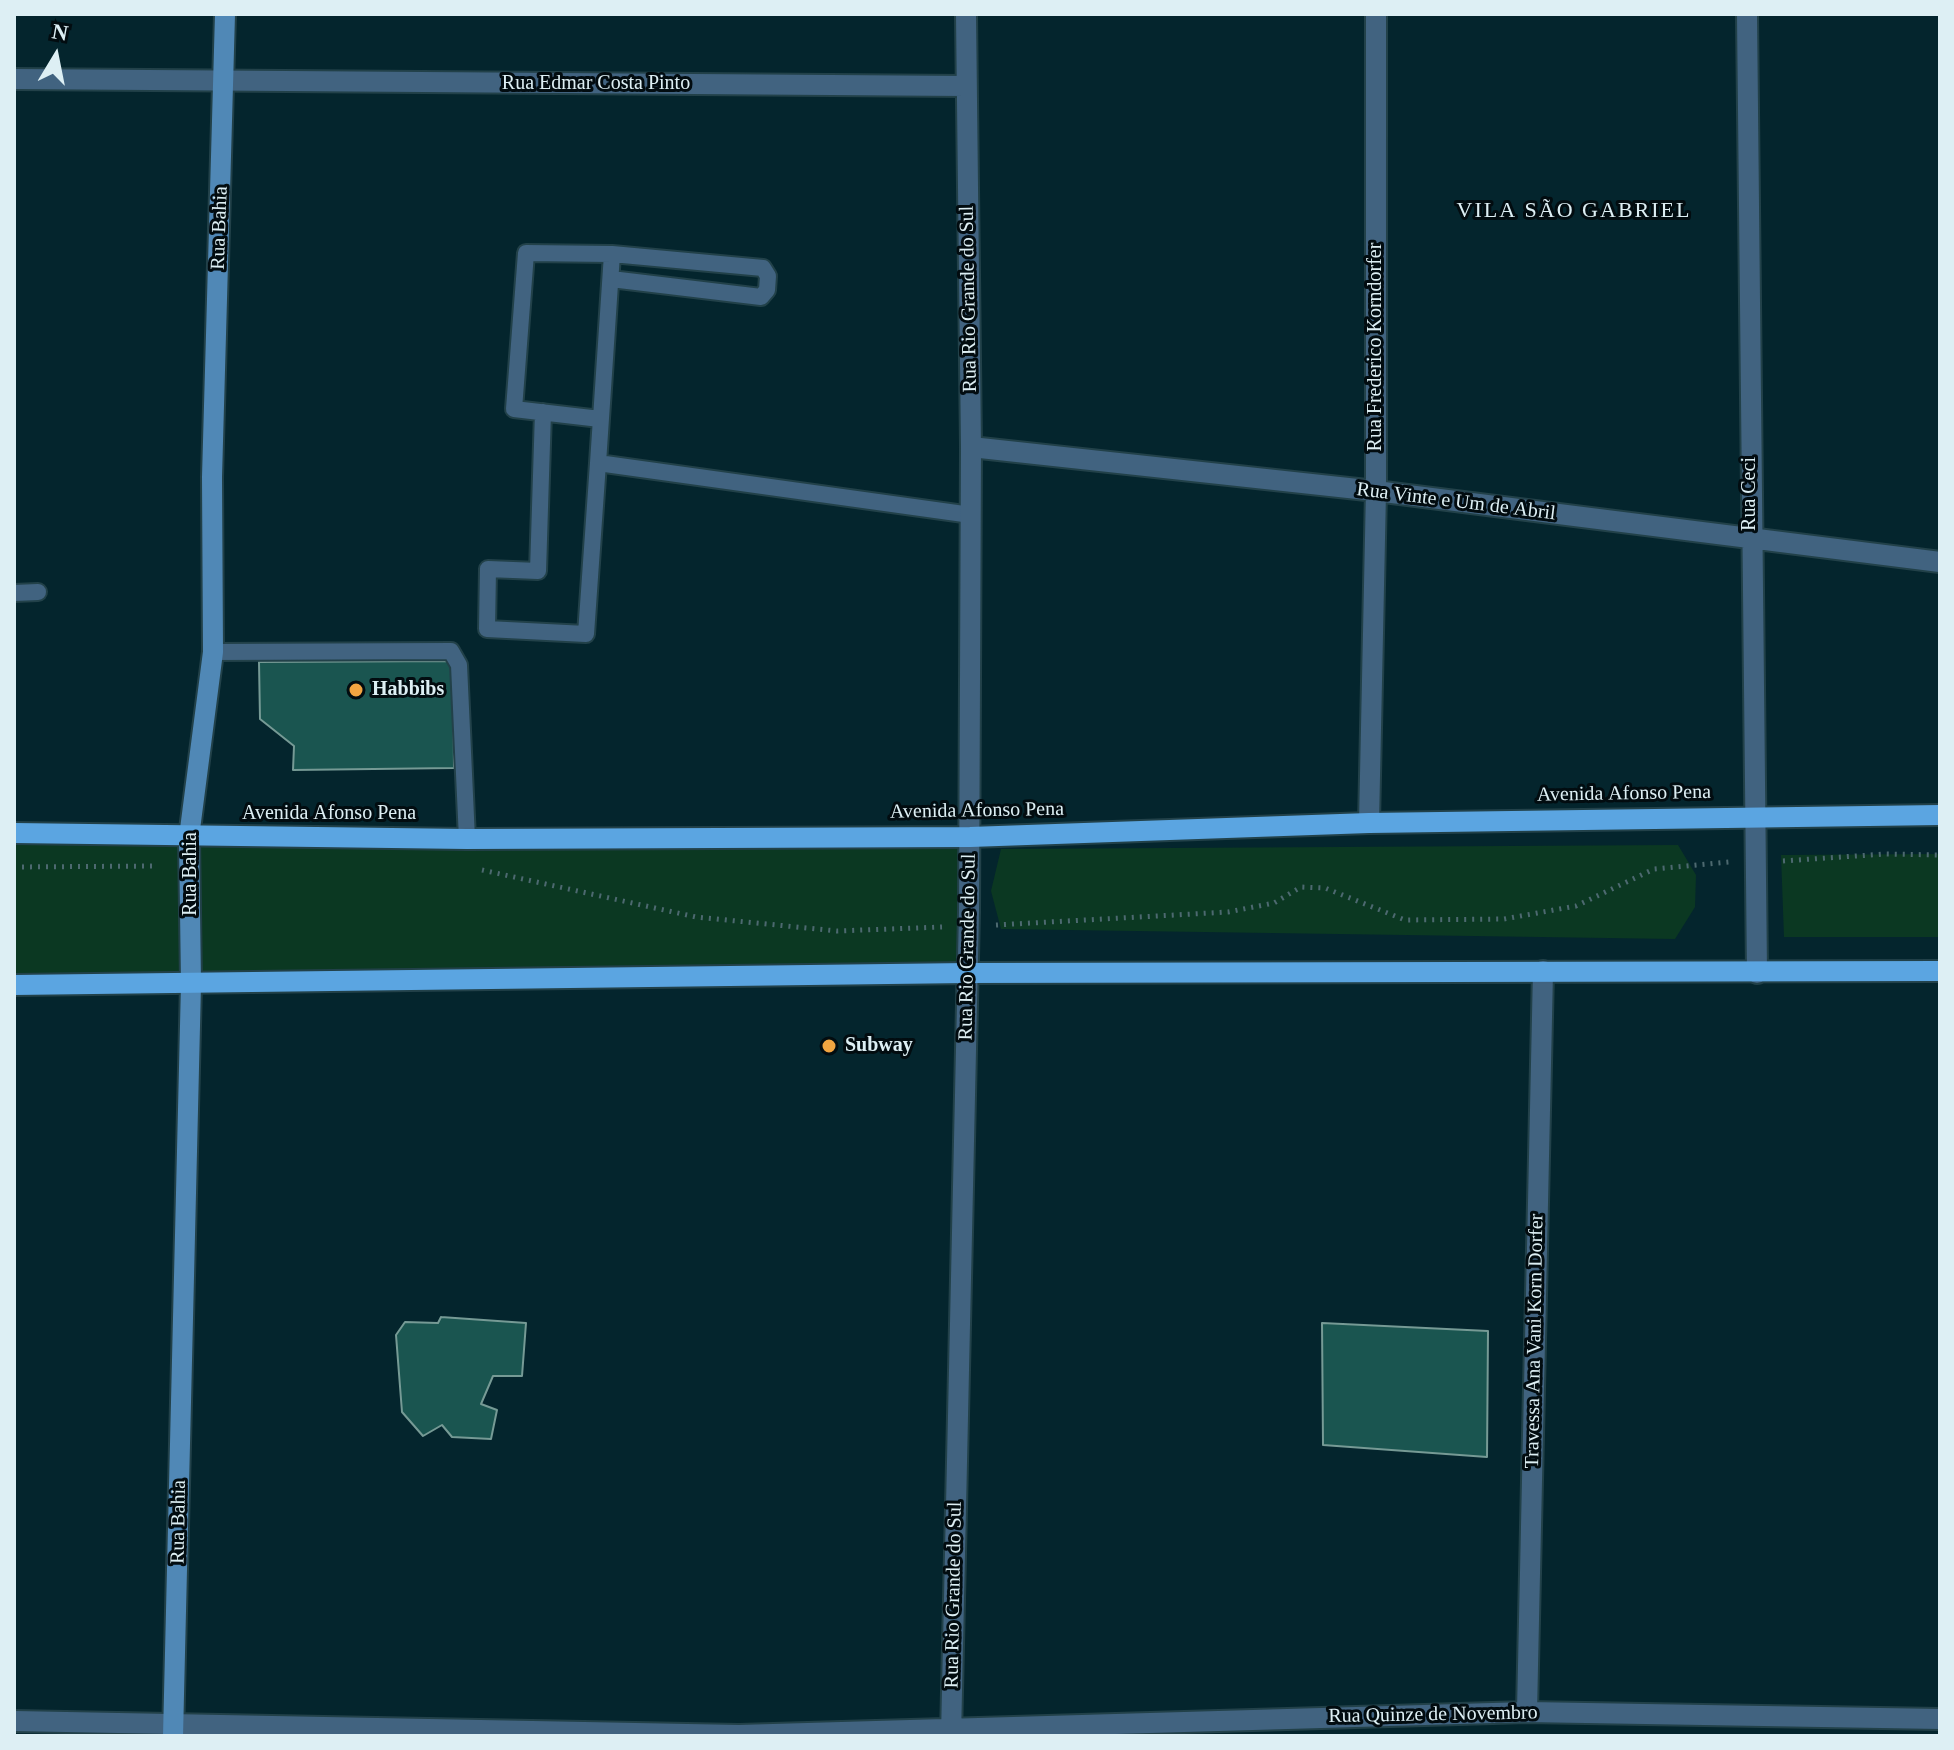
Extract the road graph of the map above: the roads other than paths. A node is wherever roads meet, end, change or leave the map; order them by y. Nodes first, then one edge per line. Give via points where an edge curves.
1 (225, 14) edge
2 (966, 14) edge
3 (1376, 14) edge
4 (1747, 14) edge
5 (14, 79) edge
6 (225, 82) junction
7 (966, 86) junction
8 (612, 254) junction
9 (611, 279) junction
10 (543, 412) junction
11 (600, 419) junction
12 (971, 447) junction
13 (598, 463) junction
14 (1376, 491) junction
15 (971, 515) junction
16 (1750, 540) junction
17 (1940, 562) edge
18 (38, 592) dead end
19 (14, 593) edge
20 (213, 652) junction
21 (1940, 815) edge
22 (1756, 816) junction
23 (1369, 823) junction
24 (14, 833) edge
25 (189, 837) junction
26 (970, 837) junction
27 (467, 839) junction
28 (1543, 971) junction
29 (1940, 971) edge
30 (968, 973) junction
31 (1757, 973) junction
32 (191, 984) junction
33 (14, 985) edge
34 (1527, 1712) junction
35 (1940, 1719) edge
36 (14, 1721) edge
37 (174, 1729) edge
38 (950, 1733) edge
39 (739, 1735) edge

1 - 6 street, Rua Bahia
2 - 7 street, Rua Rio Grande do Sul
3 - 14 street, Rua Frederico Korndorfer
4 - 16 street, Rua Ceci
5 - 6 street, Rua Edmar Costa Pinto
6 - 7 street, Rua Edmar Costa Pinto
6 - 20 street, Rua Bahia via 212,477
7 - 12 street, Rua Rio Grande do Sul
8 - 9 lane
8 - 9 lane via 763,268 768,276 761,297
8 - 10 lane via 526,253 514,409
9 - 11 lane
10 - 11 lane
10 - 13 lane via 538,571 488,569 487,629 586,634
11 - 13 lane
12 - 14 street, Rua Vinte e Um de Abril
12 - 15 street, Rua Rio Grande do Sul
13 - 15 lane
14 - 16 street, Rua Vinte e Um de Abril
14 - 23 street, Rua Frederico Korndorfer
15 - 26 street, Rua Rio Grande do Sul
16 - 17 street, Rua Vinte e Um de Abril
16 - 22 street, Rua Ceci
18 - 19 lane
20 - 25 street, Rua Bahia
20 - 27 lane via 451,651 459,665
21 - 22 main road, Avenida Afonso Pena
22 - 23 main road, Avenida Afonso Pena
22 - 31 street, Rua Ceci
23 - 26 main road, Avenida Afonso Pena
24 - 25 main road, Avenida Afonso Pena
25 - 27 main road, Avenida Afonso Pena
25 - 32 street, Rua Bahia
26 - 27 main road, Avenida Afonso Pena
26 - 30 street, Rua Rio Grande do Sul
28 - 30 main road
28 - 31 main road
28 - 34 street, Travessa Ana Vani Korn Dorfer
29 - 31 main road
30 - 32 main road
30 - 38 street, Rua Rio Grande do Sul
32 - 33 main road
32 - 37 street, Rua Bahia
34 - 35 street, Rua Quinze de Novembro
34 - 38 street, Rua Quinze de Novembro
36 - 37 street, Rua Quinze de Novembro
37 - 39 street, Rua Quinze de Novembro
38 - 39 street, Rua Quinze de Novembro

